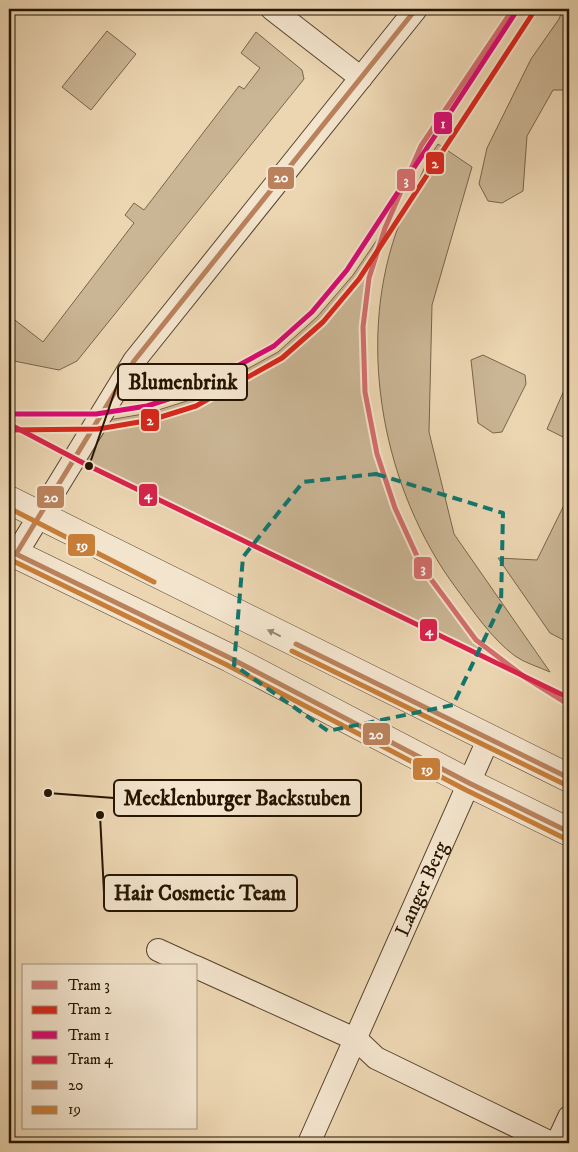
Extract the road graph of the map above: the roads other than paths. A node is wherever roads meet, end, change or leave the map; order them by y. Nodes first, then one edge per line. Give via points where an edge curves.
1 (272, 9) edge
2 (416, 9) edge
3 (361, 78) junction
4 (9, 500) edge
5 (40, 515) junction
6 (12, 553) edge
7 (488, 740) junction
8 (569, 778) edge
9 (469, 783) junction
10 (569, 832) edge
11 (158, 950) dead end
12 (189, 964) edge
13 (198, 968) edge
14 (357, 1040) junction
15 (569, 1117) edge
16 (309, 1143) edge
17 (551, 1143) edge
18 (558, 1143) edge

1 - 3 street
2 - 3 street
3 - 5 street via 134,361
4 - 5 street
5 - 6 street
7 -> 5 street
6 - 9 street via 230,658
7 - 8 street
7 - 9 street, Langer Berg
9 - 10 street
9 - 14 street, Langer Berg
11 - 12 street
13 - 14 street
14 - 16 street, Langer Berg
14 - 17 street via 376,1058
15 - 18 street

